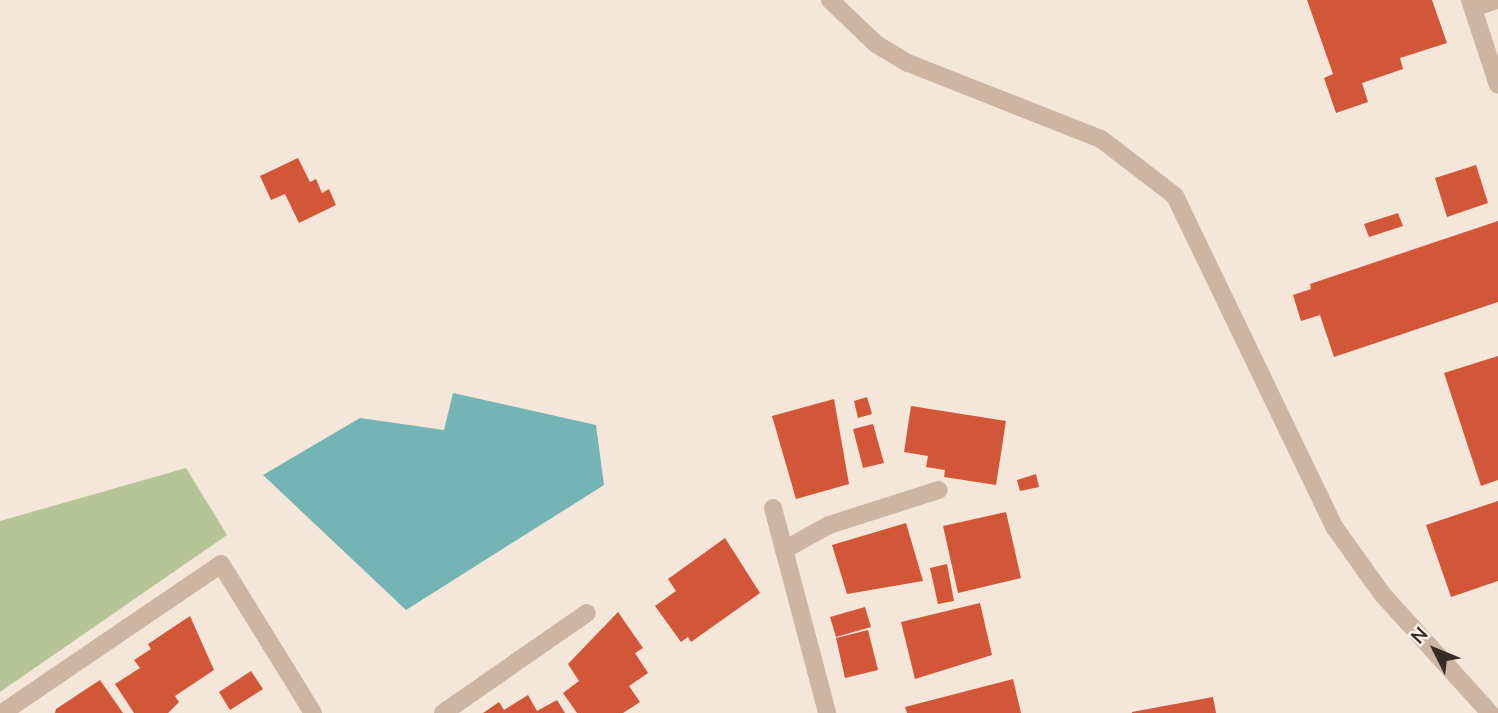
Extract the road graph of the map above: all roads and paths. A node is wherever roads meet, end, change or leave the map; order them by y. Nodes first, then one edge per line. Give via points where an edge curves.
1 (830, 0) edge
2 (1496, 0) edge
3 (1471, 4) edge
4 (1498, 85) edge
5 (939, 490) dead end
6 (773, 508) dead end
7 (784, 550) junction
8 (587, 613) dead end
9 (2, 713) edge
10 (313, 713) edge
11 (443, 713) edge
12 (827, 713) edge
13 (1490, 713) edge

1 - 13 street via 876,44 908,63 1101,139 1175,196 1335,528 1383,595
2 - 3 street
3 - 4 street
5 - 7 street via 829,525
6 - 7 street
7 - 12 street
8 - 11 street
9 - 10 street via 221,564

